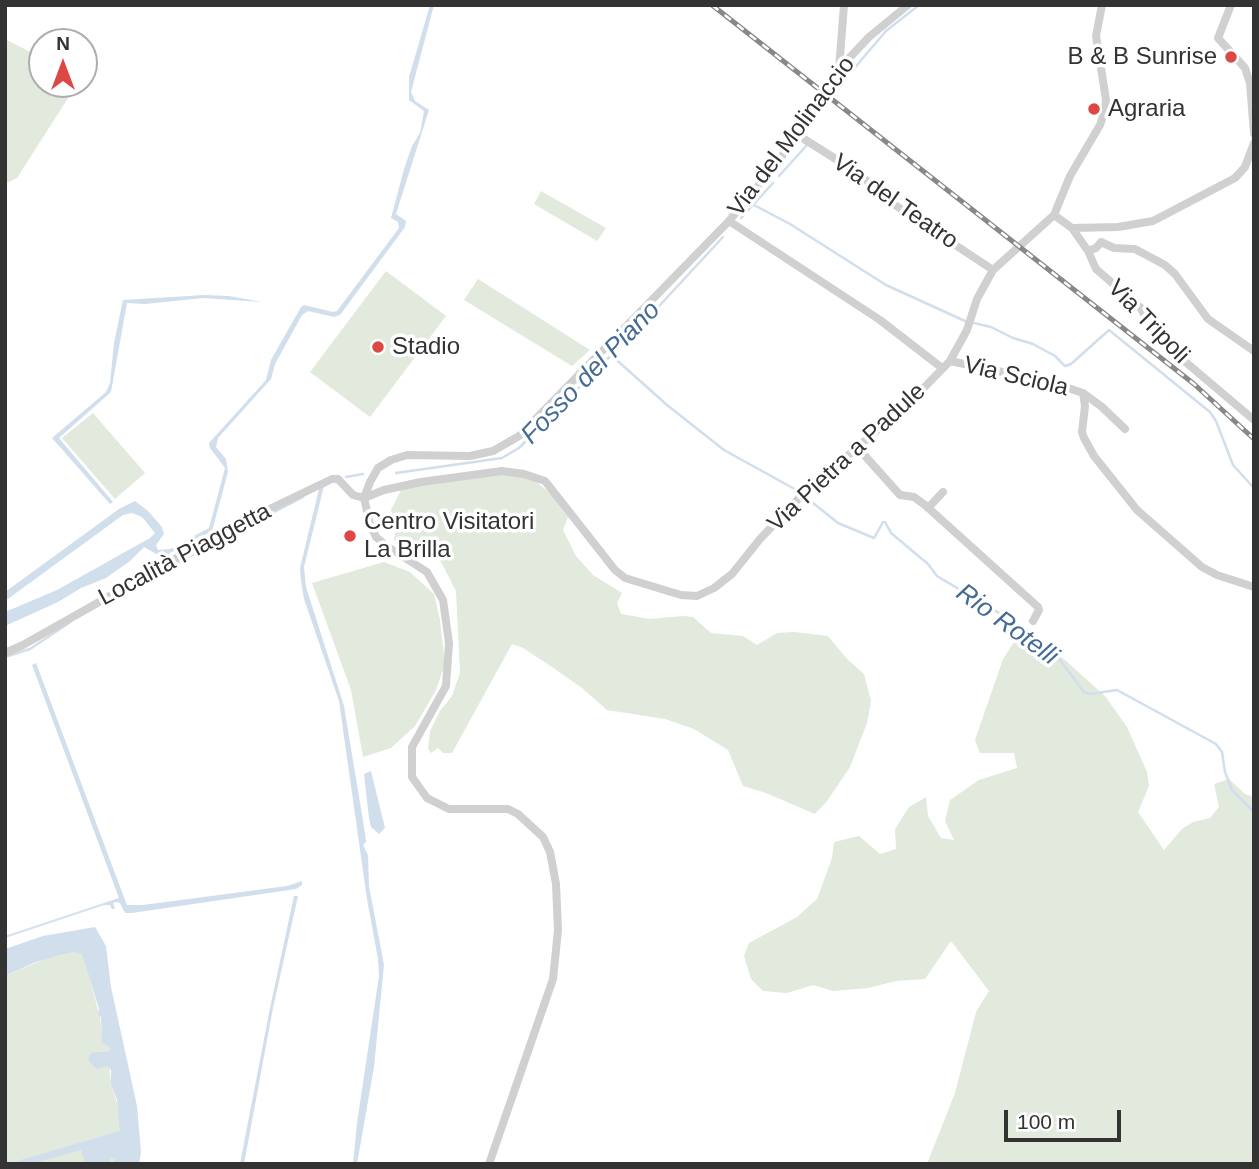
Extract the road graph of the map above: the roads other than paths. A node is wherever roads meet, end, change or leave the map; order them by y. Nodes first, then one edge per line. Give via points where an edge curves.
1 (844, 5) edge
2 (908, 5) edge
3 (1102, 5) edge
4 (1231, 5) edge
5 (842, 37) junction
6 (860, 48) junction
7 (839, 69) junction
8 (796, 134) junction
9 (1254, 134) edge
10 (1254, 143) edge
11 (1054, 215) junction
12 (729, 221) junction
13 (1072, 228) junction
14 (1108, 228) junction
15 (1101, 242) junction
16 (1088, 251) junction
17 (993, 270) junction
18 (1254, 351) edge
19 (950, 361) junction
20 (942, 368) junction
21 (1083, 393) junction
22 (1254, 420) edge
23 (1125, 429) dead end
24 (858, 448) junction
25 (943, 492) dead end
26 (365, 498) junction
27 (928, 508) junction
28 (1254, 587) edge
29 (1033, 621) dead end
30 (5, 653) edge
31 (489, 1164) edge

1 - 5 street
2 - 6 street, Via del Molinaccio
3 - 11 street, Via Pietra a Padule via 1096,36 1105,110
4 - 9 street via 1218,38 1245,68
5 - 6 street
5 - 7 street
6 - 7 street, Via del Molinaccio
7 - 8 street, Via del Molinaccio
8 - 12 street, Via del Molinaccio
8 - 17 street, Via del Teatro
10 - 14 street via 1245,167 1235,178 1153,221
11 - 13 street, Via Tripoli
11 - 17 street, Via Pietra a Padule
12 - 20 street via 880,320
12 - 26 street, Via del Molinaccio via 519,436 481,454 407,455 391,460 378,468
13 - 14 street
13 - 16 street, Via Tripoli
14 - 15 street
15 - 16 street
15 - 18 street via 1135,249 1165,265 1208,319
16 - 22 street, Via Tripoli via 1096,269 1140,307 1169,348
17 - 19 street, Via Pietra a Padule
19 - 20 street, Via Pietra a Padule
19 - 21 street, Via Sciola
20 - 24 street, Via Pietra a Padule
21 - 23 street
21 - 28 street via 1084,438 1137,510 1202,567
24 - 26 street, Via Pietra a Padule via 801,496 732,575 697,596 625,578 545,481 524,474 502,471 421,482
24 - 27 street via 900,495 914,496
25 - 27 street
26 - 30 street, Località Piaggetta via 332,480 230,528
26 - 31 street via 376,537 426,572 443,600 449,643 446,686 412,747 412,777 427,798 449,809 508,809 518,814 543,837 556,884 558,930 552,979
27 - 29 street via 1038,607

